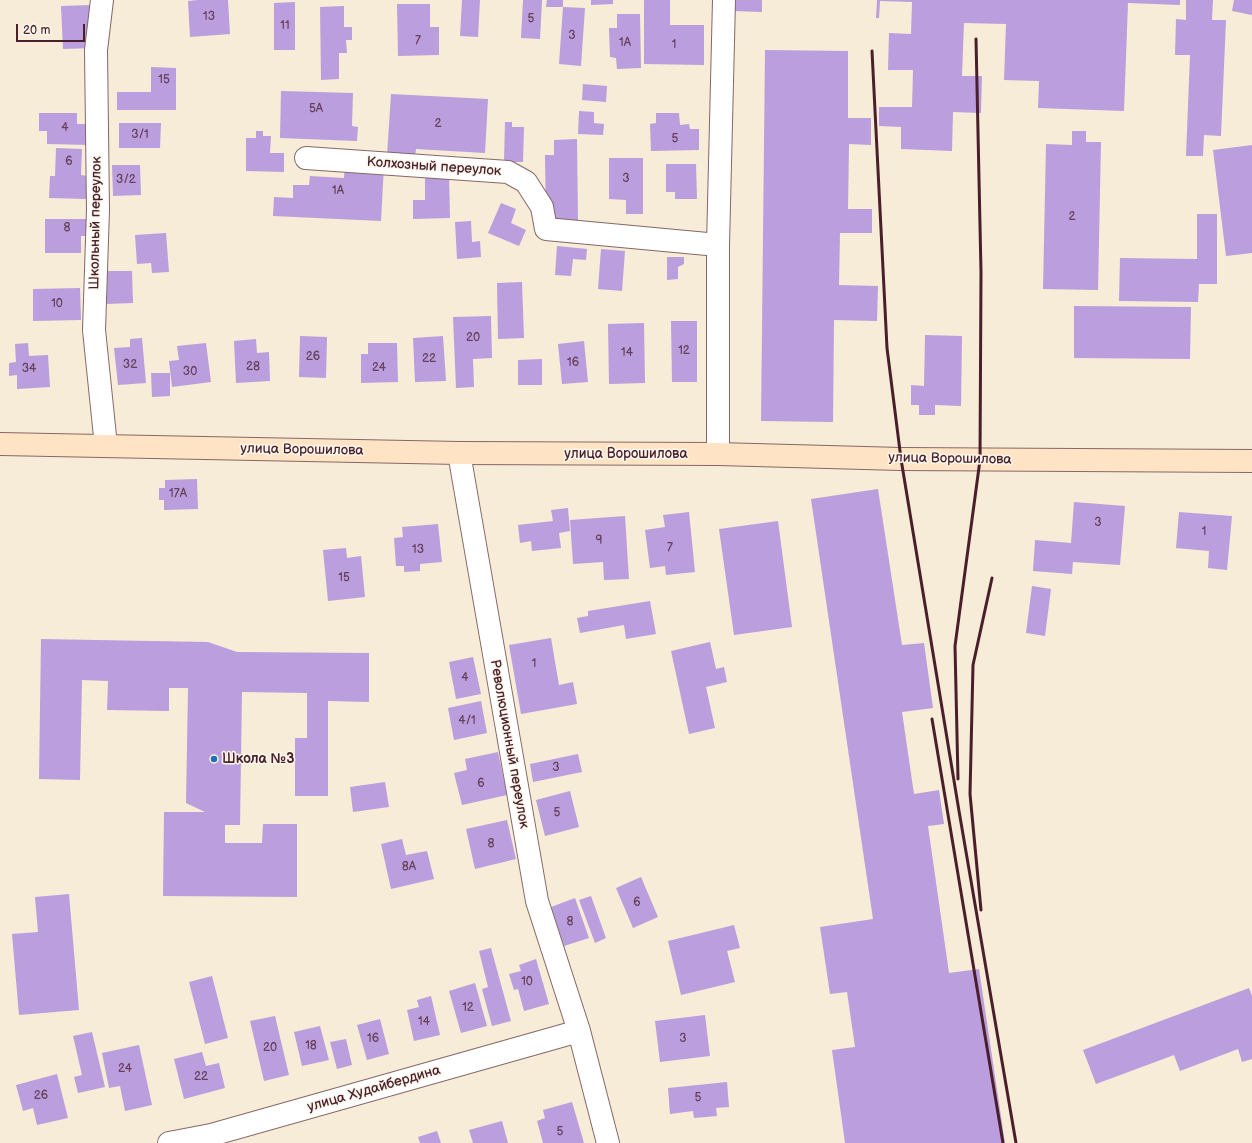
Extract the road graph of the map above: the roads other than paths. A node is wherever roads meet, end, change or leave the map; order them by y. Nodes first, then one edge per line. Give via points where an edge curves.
1 (102, 0) edge
2 (724, 0) edge
3 (306, 158) dead end
4 (718, 245) junction
5 (0, 444) edge
6 (106, 446) junction
7 (459, 453) junction
8 (718, 454) junction
9 (1252, 461) edge
10 (579, 1031) junction
11 (212, 1139) edge
12 (169, 1143) edge
13 (608, 1143) edge

1 - 6 street, Школьный переулок via 96,50 98,210 94,330
2 - 4 street
3 - 4 street, Колхозный переулок via 508,172 526,182 542,208 546,229
4 - 8 street
5 - 6 street, улица Ворошилова
6 - 7 street, улица Ворошилова
7 - 8 street, улица Ворошилова
7 - 10 street, Революционный переулок via 536,901
8 - 9 street, улица Ворошилова via 901,459
10 - 11 street, улица Худайбердина
10 - 13 street, Революционный переулок
11 - 12 street, улица Худайбердина

